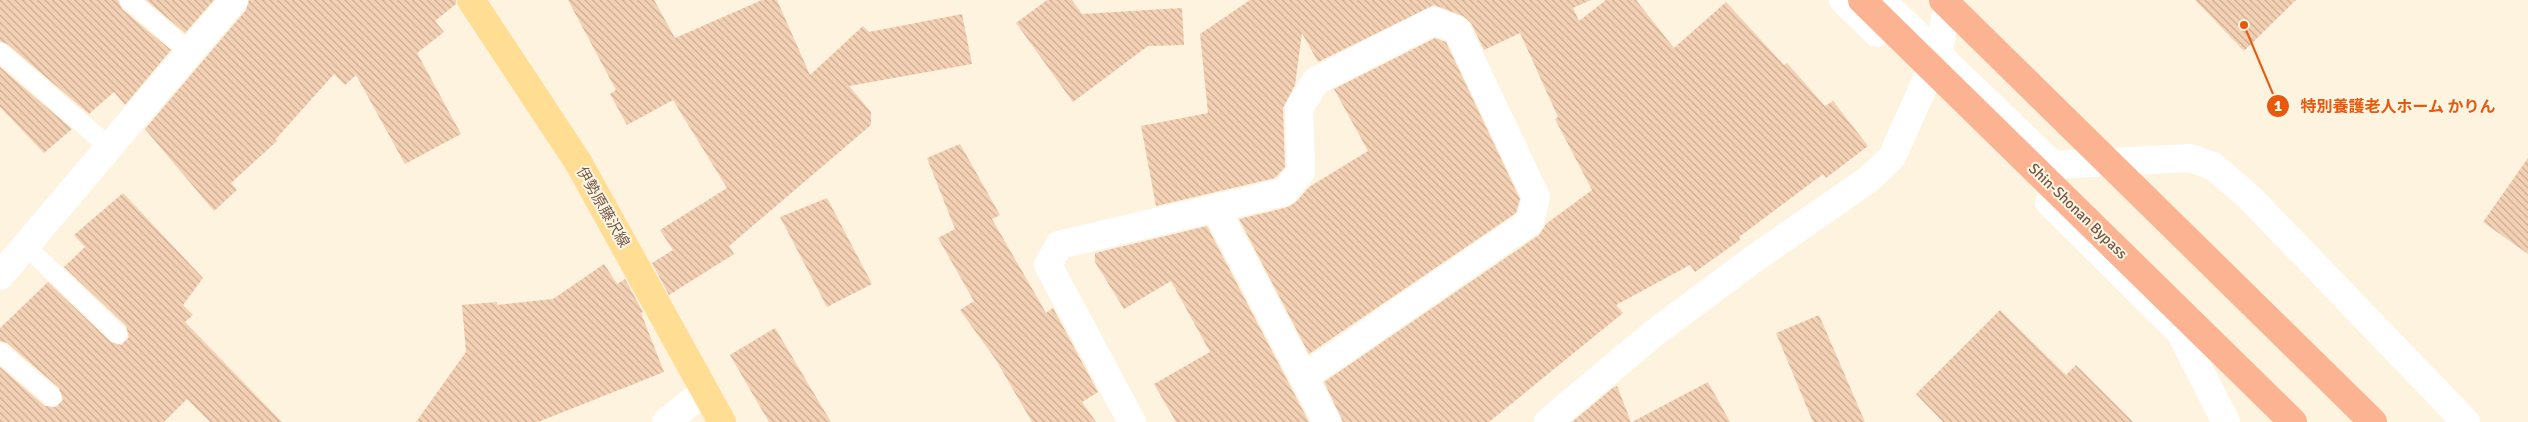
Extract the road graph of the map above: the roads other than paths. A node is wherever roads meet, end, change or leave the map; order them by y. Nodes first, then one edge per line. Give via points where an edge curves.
1 (129, 0) edge
2 (234, 0) edge
3 (471, 0) edge
4 (1843, 0) edge
5 (1862, 0) edge
6 (1881, 0) edge
7 (1943, 0) edge
8 (1949, 0) edge
9 (0, 52) edge
10 (190, 52) junction
11 (1938, 54) junction
12 (1926, 81) junction
13 (110, 148) junction
14 (1216, 209) junction
15 (26, 246) junction
16 (0, 276) edge
17 (118, 334) dead end
18 (0, 352) edge
19 (1304, 377) junction
20 (704, 391) junction
21 (52, 397) dead end
22 (666, 422) edge
23 (722, 422) edge
24 (1132, 422) edge
25 (1328, 422) edge
26 (1548, 422) edge
27 (2226, 422) edge
28 (2293, 422) edge
29 (2373, 422) edge
30 (2466, 422) edge

1 - 10 lane
2 - 10 street
3 - 20 main road, 伊勢原藤沢線 via 578,162
4 - 12 street
5 - 28 highway, Shin-Shonan Bypass
6 - 11 street
7 - 29 highway
8 - 11 street
9 - 13 lane
10 - 13 street
11 - 12 street
11 - 30 street via 2053,165 2190,158 2213,166 2250,198
12 - 26 street via 1892,157 1869,179 1653,334
12 - 27 street via 2180,332
13 - 15 street
14 - 19 street
14 - 19 street via 1284,192 1301,172 1299,108 1316,81 1434,21 1457,30 1536,197 1530,222
14 - 24 street via 1059,245 1048,264
15 - 16 street
15 - 17 lane
18 - 21 lane
19 - 25 street
20 - 22 street
20 - 23 main road, 伊勢原藤沢線

